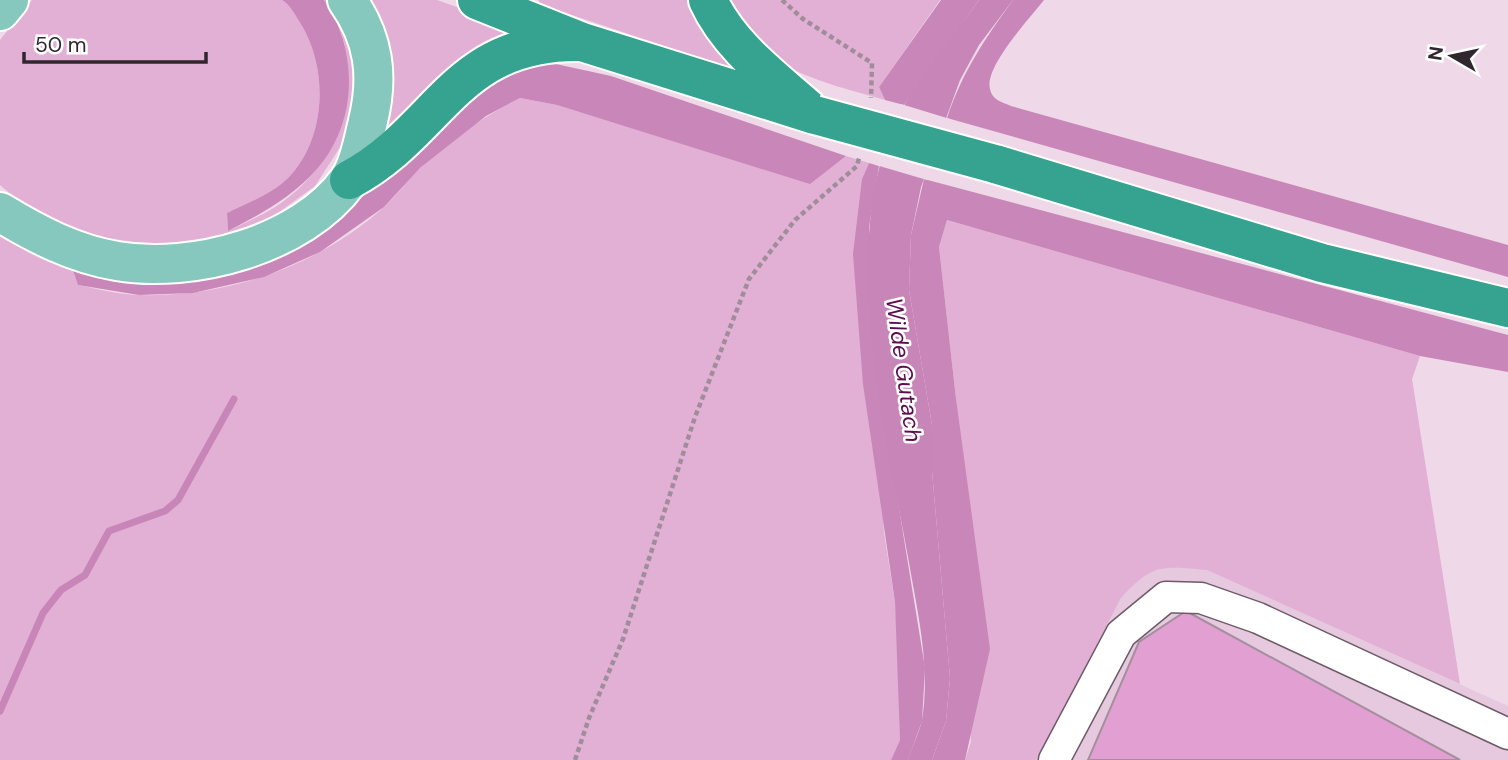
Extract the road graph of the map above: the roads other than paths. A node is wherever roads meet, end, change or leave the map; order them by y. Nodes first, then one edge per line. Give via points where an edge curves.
1 (9, 0) edge
2 (347, 0) edge
3 (477, 0) edge
4 (708, 0) edge
5 (0, 11) edge
6 (582, 41) junction
7 (815, 115) junction
8 (349, 180) junction
9 (0, 212) edge
10 (1508, 308) edge
11 (1508, 734) edge
12 (1054, 760) edge

1 - 5 main road
2 - 8 main road via 372,48 374,72 367,124
3 - 6 highway
4 - 7 highway via 741,49
6 - 7 highway
6 - 8 highway via 529,47 477,68 376,166
7 - 10 highway, bridge via 1322,263
8 - 9 main road via 322,208 286,232 253,247 187,263 117,261 79,252
11 - 12 lane via 1258,618 1201,598 1166,597 1121,634

